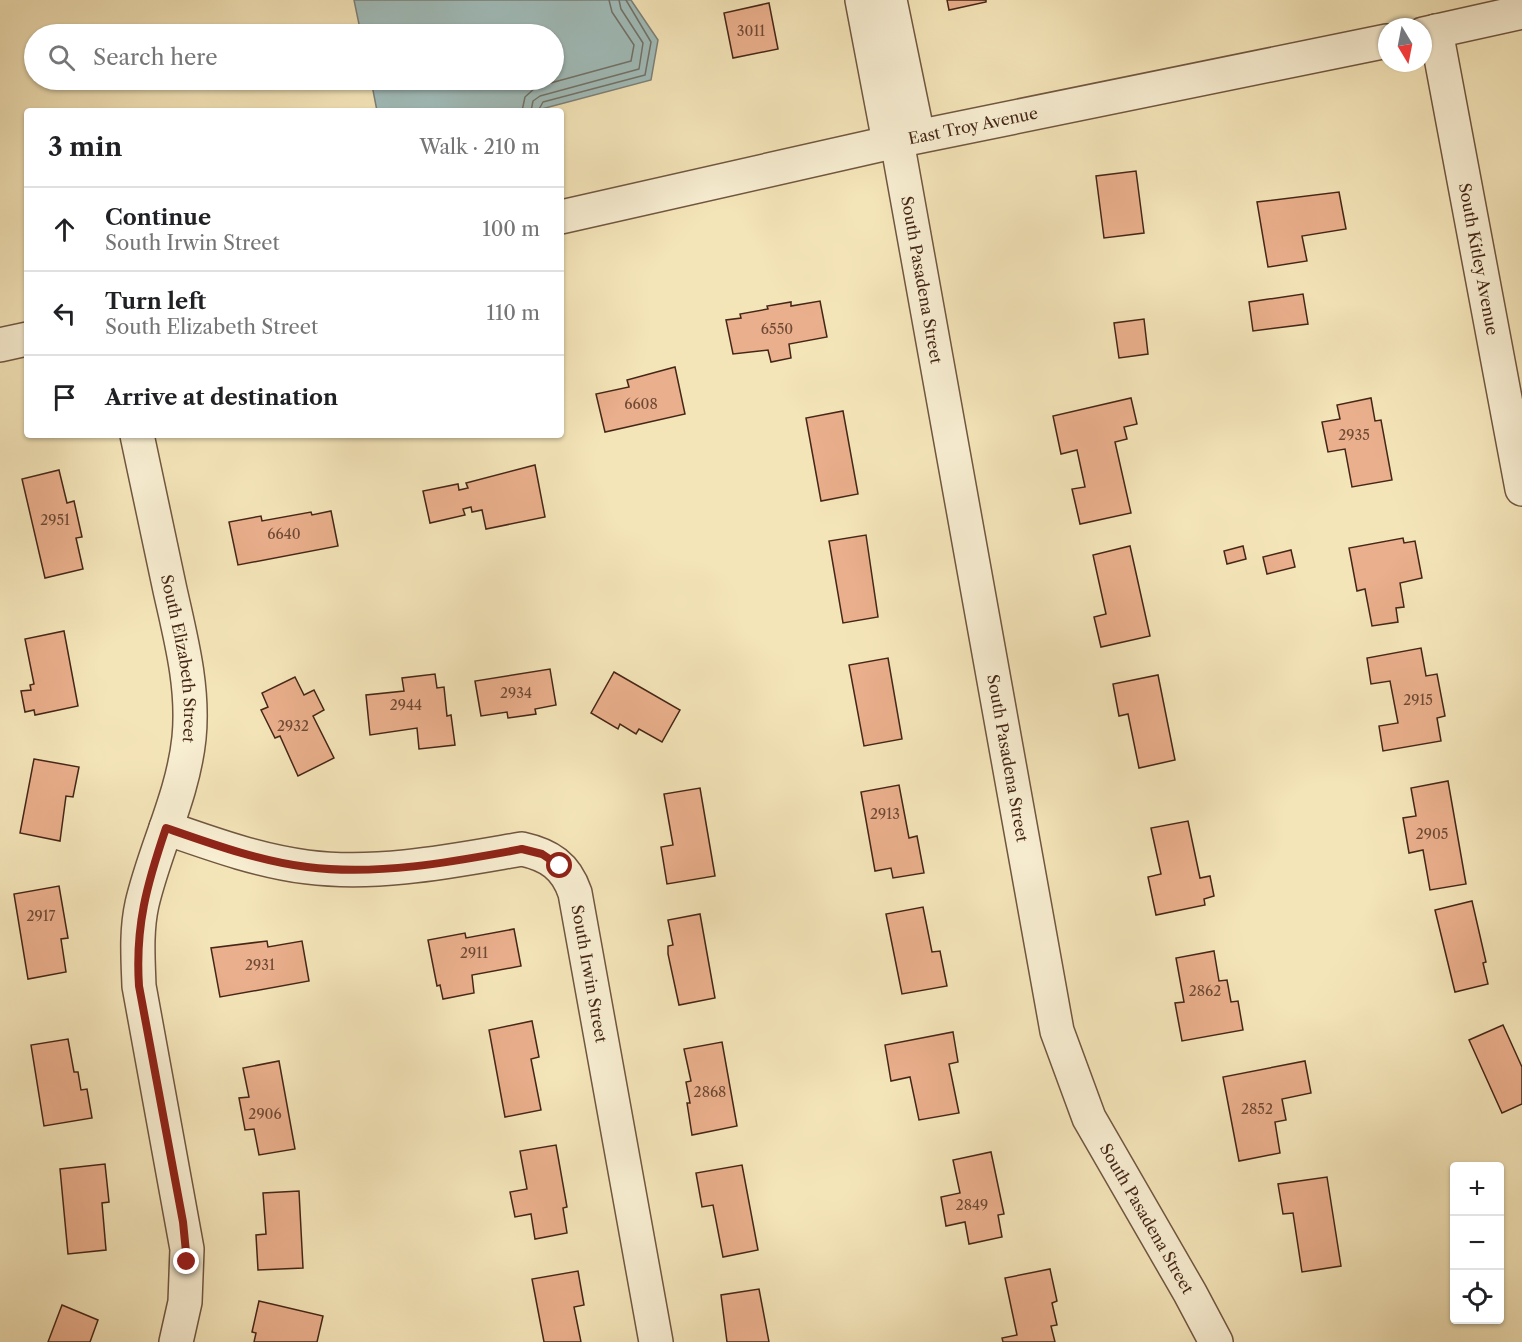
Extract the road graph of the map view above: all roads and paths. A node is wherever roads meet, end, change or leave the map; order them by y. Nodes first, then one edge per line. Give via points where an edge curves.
1 (862, 0) edge
2 (890, 0) edge
3 (1522, 12) edge
4 (1432, 32) edge
5 (1432, 42) edge
6 (1378, 43) edge
7 (901, 140) junction
8 (564, 216) edge
9 (24, 340) edge
10 (0, 345) edge
11 (138, 438) edge
12 (1522, 489) edge
13 (166, 828) junction
14 (176, 1342) edge
15 (656, 1342) edge
16 (1216, 1342) edge

1 - 7 street
2 - 7 street
3 - 4 street
5 - 12 street, South Kitley Avenue
6 - 7 street, East Troy Avenue
7 - 8 street, East Troy Avenue
7 - 16 street, South Pasadena Street via 1057,1031 1089,1118
9 - 10 street
11 - 13 street, South Elizabeth Street via 186,661 190,703 184,773
13 - 14 street, South Elizabeth Street via 142,906 138,959 139,986 187,1249 185,1302
13 - 15 street, South Irwin Street via 246,855 309,867 388,869 522,849 542,854 567,873 575,893

